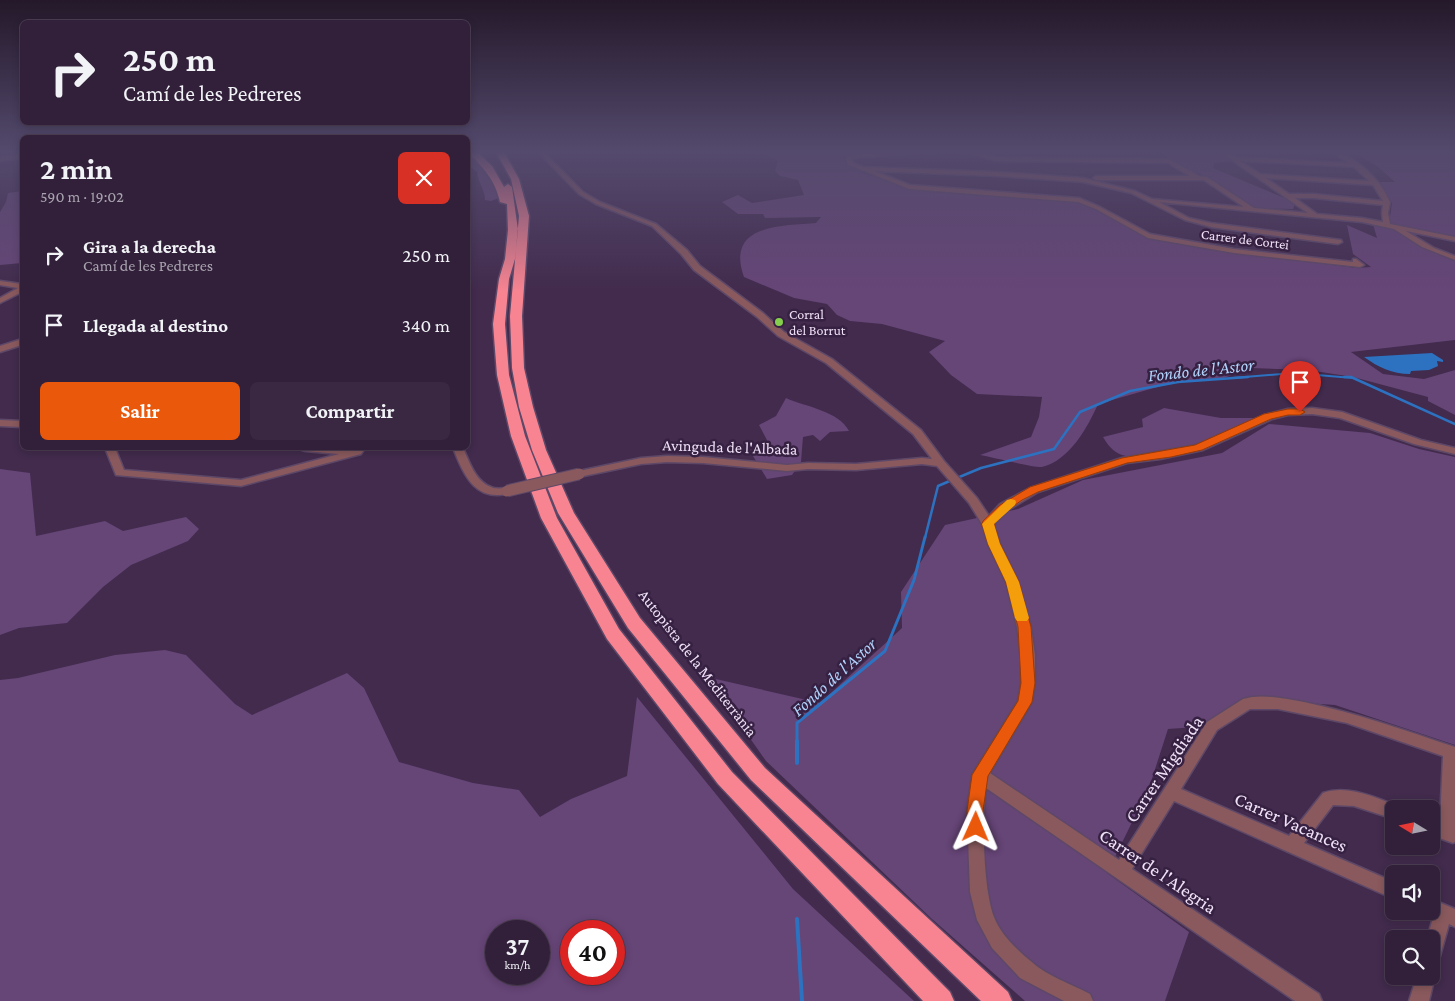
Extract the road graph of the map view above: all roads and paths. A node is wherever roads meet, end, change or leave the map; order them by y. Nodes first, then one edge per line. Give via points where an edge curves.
1 (504, 199) edge
2 (510, 199) edge
3 (520, 199) edge
4 (528, 199) edge
5 (590, 199) edge
6 (1062, 199) edge
7 (1147, 199) joint
8 (1237, 199) edge
9 (1291, 199) edge
10 (1342, 199) edge
11 (1385, 199) edge
12 (1387, 203) junction
13 (1253, 209) junction
14 (1315, 215) junction
15 (1390, 225) junction
16 (524, 226) junction
17 (1455, 239) edge
18 (1338, 242) dead end
19 (1455, 258) edge
20 (1356, 261) dead end
21 (504, 279) junction
22 (0, 283) edge
23 (20, 288) edge
24 (20, 289) edge
25 (0, 301) edge
26 (20, 343) edge
27 (0, 349) edge
28 (0, 423) edge
29 (20, 424) edge
30 (111, 450) edge
31 (358, 450) edge
32 (459, 450) edge
33 (1455, 451) edge
34 (940, 463) junction
35 (988, 524) junction
36 (1453, 753) edge
37 (980, 775) junction
38 (1171, 792) junction
39 (1385, 809) edge
40 (1451, 834) edge
41 (1291, 846) junction
42 (1120, 871) junction
43 (1385, 887) edge
44 (1443, 913) edge
45 (1438, 930) edge
46 (1423, 985) edge
47 (940, 1001) edge
48 (999, 1001) edge
49 (1083, 1001) edge
50 (1312, 1001) edge
51 (1419, 1001) edge

1 - 21 highway
2 - 21 highway via 512,241
3 - 16 highway, Autopista de la Mediterrània
4 - 16 highway
5 - 34 street via 654,225 697,268 781,334 829,360 917,432
6 - 20 street, Carrer de Cortei via 1079,200 1098,208 1148,236 1234,252 1360,265
7 - 13 street
7 - 18 street via 1180,216 1211,225
8 - 13 street
9 - 14 street
10 - 12 street
11 - 12 street
12 - 15 street via 1385,213
13 - 14 street
14 - 15 street
15 - 17 street
15 - 19 street via 1417,243
16 - 48 highway, Autopista de la Mediterrània via 516,316 518,368 539,450 566,513 634,623 758,774
21 - 47 highway via 500,348 506,394 518,436 549,518 613,634 725,778
22 - 23 street
24 - 25 street
26 - 27 street
28 - 29 street
30 - 31 street via 120,474 241,483
32 - 34 street, Avinguda de l'Albada, bridge via 471,477 481,488 495,493 641,461 667,459 787,468 875,466 922,461
33 - 35 street via 1418,442 1342,415 1288,412 1268,417 1199,448 1126,460 1034,490 1004,507
34 - 35 street
35 - 37 street via 1012,582 1024,627 1028,683 1025,702
36 - 38 street, Carrer Migdiada via 1347,717 1278,703 1248,703 1212,726
36 - 40 street
37 - 42 street, Carrer de l'Alegria
37 - 49 street via 975,811 979,892 986,920 998,942 1027,971
38 - 41 street, Carrer Vacances
38 - 42 street, Carrer Migdiada
39 - 41 street via 1340,796 1329,798
41 - 43 street, Carrer Vacances
42 - 50 street, Carrer de l'Alegria
44 - 45 street
46 - 51 street

